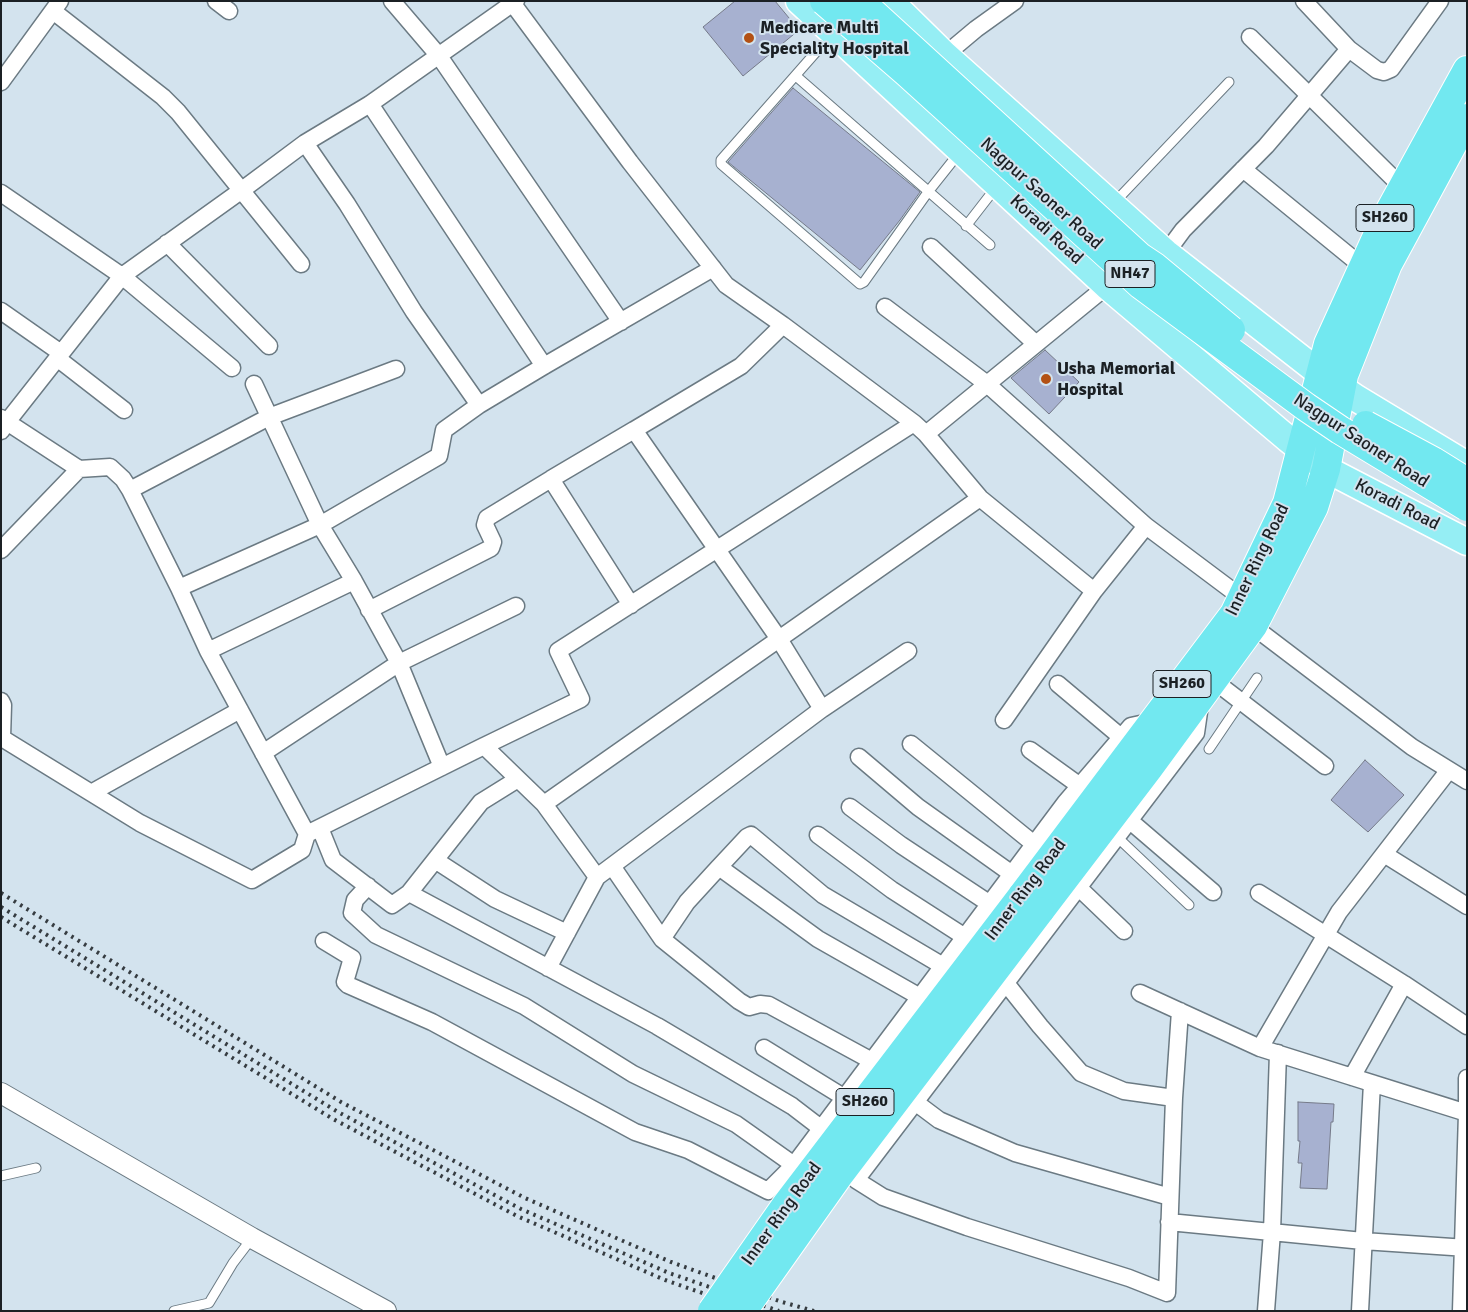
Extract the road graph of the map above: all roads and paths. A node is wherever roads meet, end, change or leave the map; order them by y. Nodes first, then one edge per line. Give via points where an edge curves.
1 (216, 1) edge
2 (392, 1) edge
3 (799, 1) edge
4 (824, 1) edge
5 (860, 1) edge
6 (890, 1) edge
7 (1015, 1) edge
8 (1304, 1) edge
9 (1440, 1) edge
10 (514, 2) edge
11 (57, 6) edge
12 (229, 11) dead end
13 (834, 32) junction
14 (1250, 37) dead end
15 (1349, 49) junction
16 (945, 55) junction
17 (439, 56) junction
18 (1467, 70) edge
19 (796, 76) junction
20 (1, 82) edge
21 (1229, 82) dead end
22 (1309, 96) junction
23 (370, 104) junction
24 (1467, 118) edge
25 (305, 143) junction
26 (961, 151) junction
27 (1243, 170) junction
28 (998, 185) junction
29 (1402, 187) junction
30 (242, 190) junction
31 (928, 192) junction
32 (1, 193) edge
33 (1120, 212) junction
34 (966, 226) junction
35 (168, 243) junction
36 (990, 245) dead end
37 (932, 247) dead end
38 (1166, 253) junction
39 (301, 264) dead end
40 (1363, 267) junction
41 (713, 268) junction
42 (122, 276) junction
43 (1100, 279) junction
44 (885, 307) dead end
45 (1, 311) edge
46 (621, 322) junction
47 (783, 325) junction
48 (1036, 344) junction
49 (269, 346) dead end
50 (59, 356) junction
51 (544, 366) junction
52 (232, 368) dead end
53 (396, 369) dead end
54 (1331, 381) junction
55 (254, 384) dead end
56 (987, 384) junction
57 (479, 405) junction
58 (124, 410) dead end
59 (1384, 414) junction
60 (269, 417) junction
61 (3, 423) edge
62 (914, 423) junction
63 (634, 430) junction
64 (926, 434) junction
65 (1301, 450) junction
66 (1467, 465) edge
67 (1326, 469) junction
68 (79, 470) junction
69 (551, 479) junction
70 (1467, 482) edge
71 (1356, 484) junction
72 (130, 490) junction
73 (980, 498) junction
74 (1467, 507) edge
75 (320, 525) junction
76 (1146, 526) junction
77 (1467, 542) edge
78 (1, 550) edge
79 (717, 550) junction
80 (354, 581) junction
81 (179, 588) junction
82 (1094, 590) junction
83 (630, 605) junction
84 (516, 606) dead end
85 (370, 610) junction
86 (1243, 613) junction
87 (779, 639) junction
88 (208, 651) junction
89 (908, 651) dead end
90 (399, 663) junction
91 (1257, 678) dead end
92 (1058, 684) dead end
93 (1207, 688) junction
94 (1, 701) edge
95 (1240, 701) junction
96 (240, 710) junction
97 (822, 710) junction
98 (1004, 720) dead end
99 (1154, 721) junction
100 (1122, 737) junction
101 (911, 744) dead end
102 (484, 746) junction
103 (1209, 749) dead end
104 (1030, 750) dead end
105 (263, 753) junction
106 (859, 757) dead end
107 (1325, 766) dead end
108 (442, 767) junction
109 (1449, 770) junction
110 (518, 779) junction
111 (1467, 781) edge
112 (1080, 786) junction
113 (92, 793) junction
114 (544, 804) junction
115 (850, 807) dead end
116 (1129, 820) junction
117 (314, 831) junction
118 (818, 835) dead end
119 (1116, 836) junction
120 (1034, 844) junction
121 (1384, 854) junction
122 (435, 860) junction
123 (612, 866) junction
124 (719, 867) junction
125 (597, 877) junction
126 (368, 886) junction
127 (1078, 887) junction
128 (1212, 892) dead end
129 (409, 893) junction
130 (1259, 893) dead end
131 (1024, 894) junction
132 (990, 904) junction
133 (1189, 905) dead end
134 (1467, 906) edge
135 (1124, 931) dead end
136 (567, 933) junction
137 (1325, 934) junction
138 (965, 937) junction
139 (662, 939) junction
140 (324, 941) dead end
141 (943, 966) junction
142 (548, 968) junction
143 (1005, 982) junction
144 (1404, 984) junction
145 (1140, 993) dead end
146 (920, 997) junction
147 (1180, 1011) junction
148 (1467, 1026) edge
149 (764, 1048) dead end
150 (1260, 1048) junction
151 (1278, 1053) junction
152 (872, 1061) junction
153 (1352, 1077) junction
154 (1467, 1078) edge
155 (1372, 1083) junction
156 (1, 1093) edge
157 (845, 1098) junction
158 (1174, 1098) junction
159 (915, 1102) junction
160 (1467, 1113) edge
161 (822, 1129) junction
162 (794, 1165) junction
163 (36, 1168) dead end
164 (1, 1176) edge
165 (1170, 1197) junction
166 (1169, 1222) junction
167 (1272, 1232) junction
168 (252, 1238) junction
169 (1363, 1241) junction
170 (1465, 1248) edge
171 (211, 1307) edge
172 (174, 1311) edge
173 (386, 1311) edge
174 (712, 1311) edge
175 (743, 1311) edge
176 (1266, 1311) edge
177 (1360, 1311) edge
178 (1461, 1311) edge

1 - 12 street
2 - 17 street
3 - 13 main road, Koradi Road / NH47
4 - 74 highway, Nagpur Saoner Road / NH47, bridge via 1142,285 1306,407
5 - 70 highway, Nagpur Saoner Road / NH47, bridge via 1140,257 1244,340 1354,418
6 - 16 main road
7 - 16 street
8 - 15 street
9 - 15 street via 1391,70 1377,70
10 - 17 street
10 - 41 street via 630,162
11 - 20 street
11 - 30 street via 163,97
13 - 19 lane
13 - 26 main road, Koradi Road / NH47
14 - 22 street
15 - 22 street
16 - 33 main road
17 - 23 street
17 - 46 street
18 - 29 highway, SH260
19 - 31 lane
19 - 31 lane via 721,160 721,164 860,284
21 - 33 lane
22 - 27 street
22 - 29 street
23 - 25 street
23 - 51 street
24 - 54 highway, SH260 via 1388,264 1344,375
25 - 30 street
25 - 57 street via 348,204 414,312
26 - 28 main road, Koradi Road / NH47
26 - 31 lane
27 - 38 street via 1183,230
27 - 40 street
28 - 34 lane
28 - 43 main road, Koradi Road / NH47
29 - 40 highway, SH260
30 - 35 street
30 - 39 street
31 - 34 lane
32 - 42 street
33 - 38 main road
33 - 43 main road
34 - 36 lane
35 - 42 street
35 - 49 street
37 - 48 street
38 - 54 main road
40 - 54 highway, SH260 via 1328,344
41 - 46 street
41 - 47 street via 726,285
42 - 50 street
42 - 52 street
43 - 48 street
43 - 65 main road, Koradi Road / NH47
44 - 56 street
45 - 50 street
46 - 51 street
47 - 62 street
47 - 63 street via 741,366
48 - 56 street
50 - 58 street
50 - 61 street
51 - 57 street
53 - 60 street
54 - 59 main road
54 - 65 highway, SH260
54 - 67 highway, SH260
55 - 60 street
56 - 64 street
56 - 76 street
57 - 75 street via 444,430 439,456
59 - 66 main road
59 - 71 main road
60 - 72 street
60 - 75 street
61 - 68 street
62 - 64 street
62 - 79 street
63 - 69 street
63 - 79 street
64 - 73 street
65 - 67 main road, NH47
65 - 86 highway, Inner Ring Road / SH260 via 1287,503
67 - 71 main road, Koradi Road
67 - 86 highway, Inner Ring Road / SH260 via 1314,508
68 - 72 street via 110,467
68 - 78 street
69 - 83 street
69 - 85 street via 487,518 484,525 493,542 491,548
71 - 77 main road, Koradi Road
72 - 81 street
73 - 82 street
73 - 87 street
75 - 80 street
75 - 81 street
76 - 82 street
76 - 86 street
79 - 83 street
79 - 87 street
80 - 85 street
80 - 88 street
81 - 88 street
82 - 98 street
83 - 102 street via 558,651 581,699
84 - 90 street
85 - 90 street
86 - 93 highway, Inner Ring Road / SH260
86 - 99 highway, Inner Ring Road / SH260
86 - 109 street via 1412,747
87 - 97 street
87 - 114 street
88 - 96 street
89 - 97 street
90 - 105 street
90 - 108 street
91 - 95 lane
92 - 100 street
93 - 95 street
93 - 116 street via 1196,733
93 - 131 highway, Inner Ring Road / SH260
94 - 113 street via 2,738
95 - 103 lane
95 - 107 street
96 - 105 street
96 - 113 street
97 - 123 street
99 - 100 street via 1131,726
99 - 131 highway, Inner Ring Road / SH260
100 - 112 street
101 - 120 street
102 - 108 street
102 - 110 street
104 - 112 street
105 - 117 street
106 - 131 street
108 - 117 street
109 - 111 street
109 - 121 street
110 - 114 street
110 - 122 street via 481,802
112 - 120 street
113 - 117 street via 140,823 252,880 302,850
114 - 125 street
115 - 132 street
116 - 119 street
116 - 128 street
117 - 126 street via 333,860
118 - 138 street via 892,890
119 - 127 street
119 - 133 lane
120 - 131 street
121 - 134 street
121 - 137 street
122 - 129 street
122 - 136 street via 495,899
123 - 125 street
123 - 139 street
124 - 139 street via 687,902
124 - 141 street via 751,835 823,896
124 - 146 street via 818,939
125 - 136 street
126 - 129 street via 392,905
126 - 162 street via 355,900 352,913 376,935 524,1006 632,1074 736,1124
127 - 135 street
127 - 143 street
129 - 142 street
130 - 137 street
131 - 132 street
131 - 174 highway, Inner Ring Road / SH260, bridge via 786,1205
131 - 175 highway, Inner Ring Road / SH260, bridge via 840,1174
132 - 138 street
136 - 142 street
137 - 144 street
137 - 150 street
138 - 141 street
139 - 152 street via 749,1007 769,1005
140 - 162 street via 352,958 348,985 432,1022 635,1132 688,1150 768,1191
141 - 146 street
142 - 161 street via 657,1026 792,1106
143 - 158 street via 1081,1073 1124,1091
143 - 159 street
144 - 148 street
144 - 153 street
145 - 147 street
146 - 152 street
147 - 150 street
147 - 158 street
149 - 157 street
150 - 151 street
151 - 153 street
151 - 167 street
152 - 157 street
153 - 155 street
154 - 160 street
155 - 160 street
155 - 169 street
156 - 168 street
157 - 161 street
158 - 165 street
159 - 165 street via 939,1120 1015,1153
159 - 166 street via 856,1180 883,1197 1166,1293
160 - 170 street
161 - 162 street
163 - 164 lane
165 - 166 street
166 - 167 street
167 - 169 street
167 - 176 street
168 - 171 lane via 233,1263
168 - 173 street
169 - 170 street
169 - 177 street
170 - 178 street
171 - 172 lane

